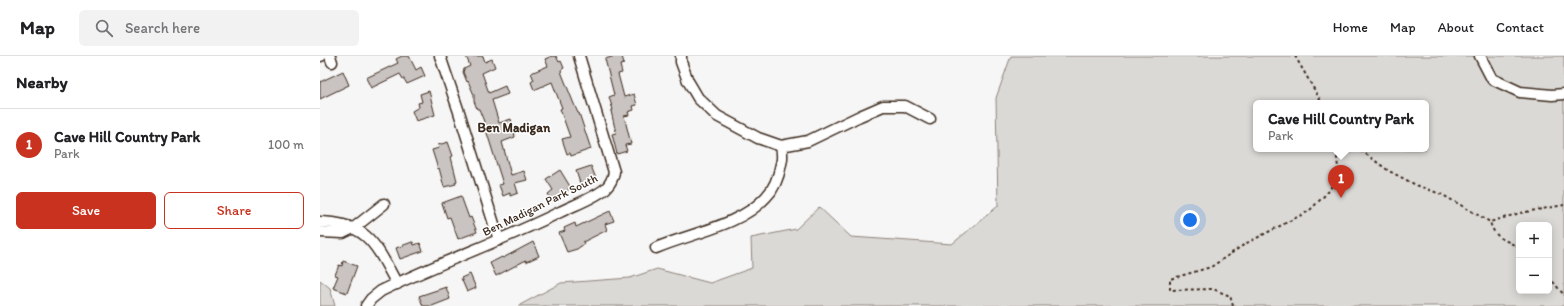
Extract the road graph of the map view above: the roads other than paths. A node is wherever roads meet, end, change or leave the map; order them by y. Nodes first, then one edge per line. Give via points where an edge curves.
1 (440, 56) edge
2 (579, 56) edge
3 (681, 56) edge
4 (1480, 56) edge
5 (1564, 94) edge
6 (930, 119) dead end
7 (782, 146) junction
8 (384, 204) dead end
9 (324, 222) edge
10 (354, 227) junction
11 (320, 232) edge
12 (499, 240) junction
13 (656, 248) dead end
14 (397, 284) junction
15 (366, 306) edge

1 - 12 street
2 - 12 street, Ben Madigan Park South via 614,177 605,189 591,197
3 - 7 street via 688,81 698,98 717,116 758,138
4 - 5 street via 1492,79 1520,92
6 - 7 street via 905,106 883,106 808,142
7 - 13 street via 782,163 776,181 768,196 758,205 739,217
8 - 10 street
9 - 10 street
10 - 11 street via 343,232
10 - 14 street via 379,251
12 - 14 street, Ben Madigan Park South
14 - 15 street, Ben Madigan Park South via 371,299

